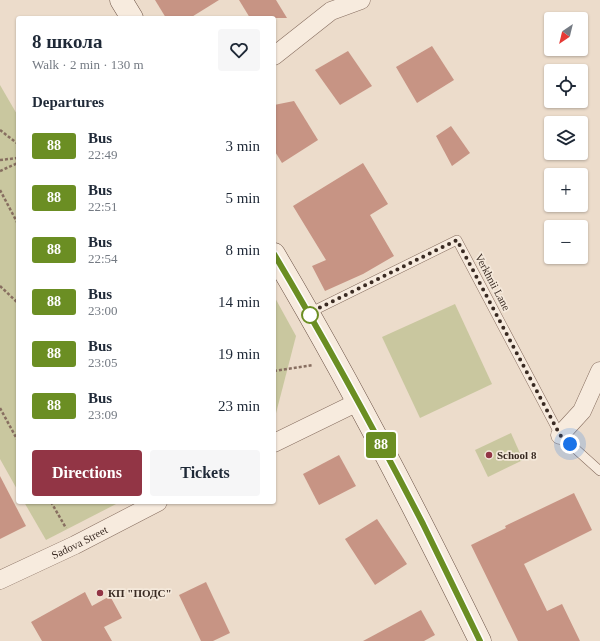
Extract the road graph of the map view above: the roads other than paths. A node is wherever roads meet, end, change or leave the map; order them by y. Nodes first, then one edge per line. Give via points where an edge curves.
1 (121, 0) edge
2 (361, 0) edge
3 (131, 16) edge
4 (276, 54) edge
5 (276, 257) edge
6 (309, 313) junction
7 (600, 371) edge
8 (358, 402) junction
9 (560, 435) junction
10 (276, 442) edge
11 (600, 471) edge
12 (154, 504) edge
13 (0, 580) edge
14 (480, 641) edge

1 - 3 main road
2 - 4 street via 331,12
5 - 6 main road
6 - 8 main road
6 - 9 lane, Verkhnii Lane via 457,240
7 - 9 street via 582,411
8 - 10 street
8 - 14 main road via 423,524
9 - 11 lane, Verkhnii Lane
12 - 13 street, Sadova Street

